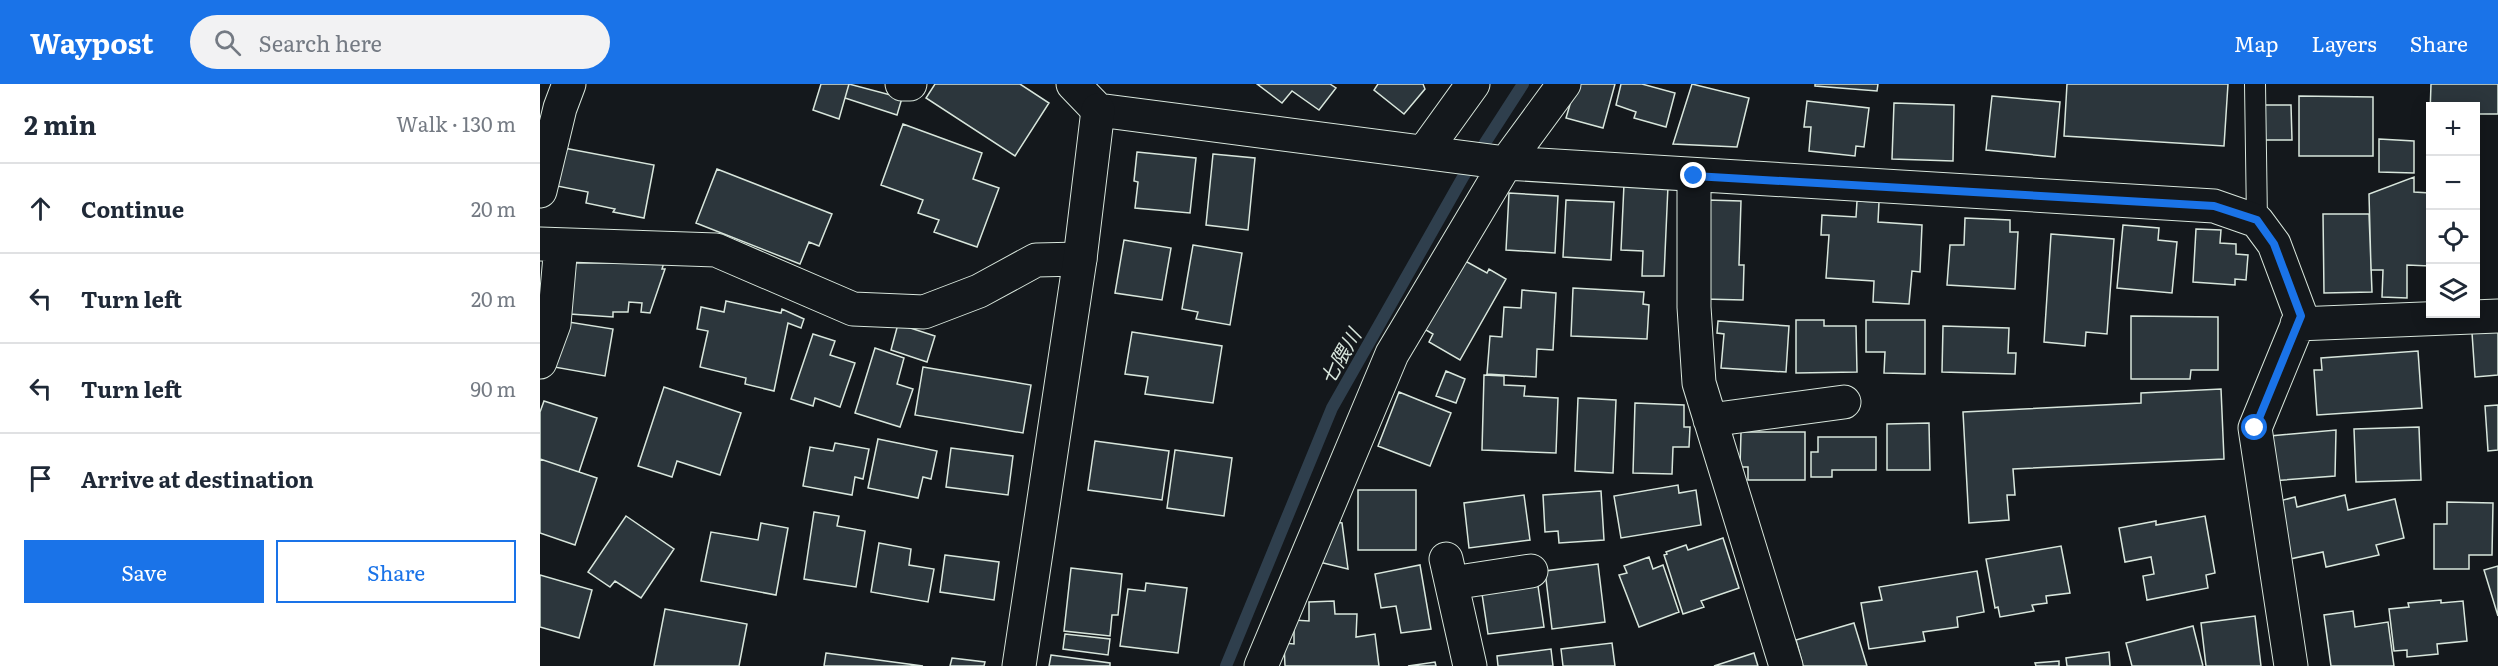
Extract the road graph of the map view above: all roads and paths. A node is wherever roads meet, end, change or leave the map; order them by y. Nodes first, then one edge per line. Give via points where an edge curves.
1 (568, 84) edge
2 (902, 84) edge
3 (910, 84) edge
4 (1073, 84) edge
5 (1473, 84) edge
6 (1564, 84) edge
7 (2255, 84) edge
8 (1098, 110) junction
9 (1436, 153) junction
10 (1506, 163) junction
11 (1694, 176) junction
12 (540, 192) edge
13 (2257, 220) junction
14 (550, 245) edge
15 (1080, 259) junction
16 (2498, 316) edge
17 (2297, 324) junction
18 (540, 362) edge
19 (1844, 402) dead end
20 (1710, 420) junction
21 (1531, 572) dead end
22 (1019, 666) edge
23 (1261, 666) edge
24 (1470, 666) edge
25 (1786, 666) edge
26 (2290, 666) edge

1 - 12 street
2 - 3 street
4 - 8 street
5 - 9 street
6 - 10 street
7 - 13 lane
8 - 9 street
8 - 15 street
9 - 10 street
10 - 11 street
10 - 23 street via 1392,354
11 - 13 street via 2214,206
11 - 20 street via 1698,372
13 - 17 street via 2274,244 2301,316
14 - 15 street via 716,250 854,309 924,312 979,291 1036,260
14 - 18 street via 554,324
15 - 22 street
16 - 17 street
17 - 26 street via 2255,428
19 - 20 street
20 - 25 street
21 - 24 street via 1449,571

